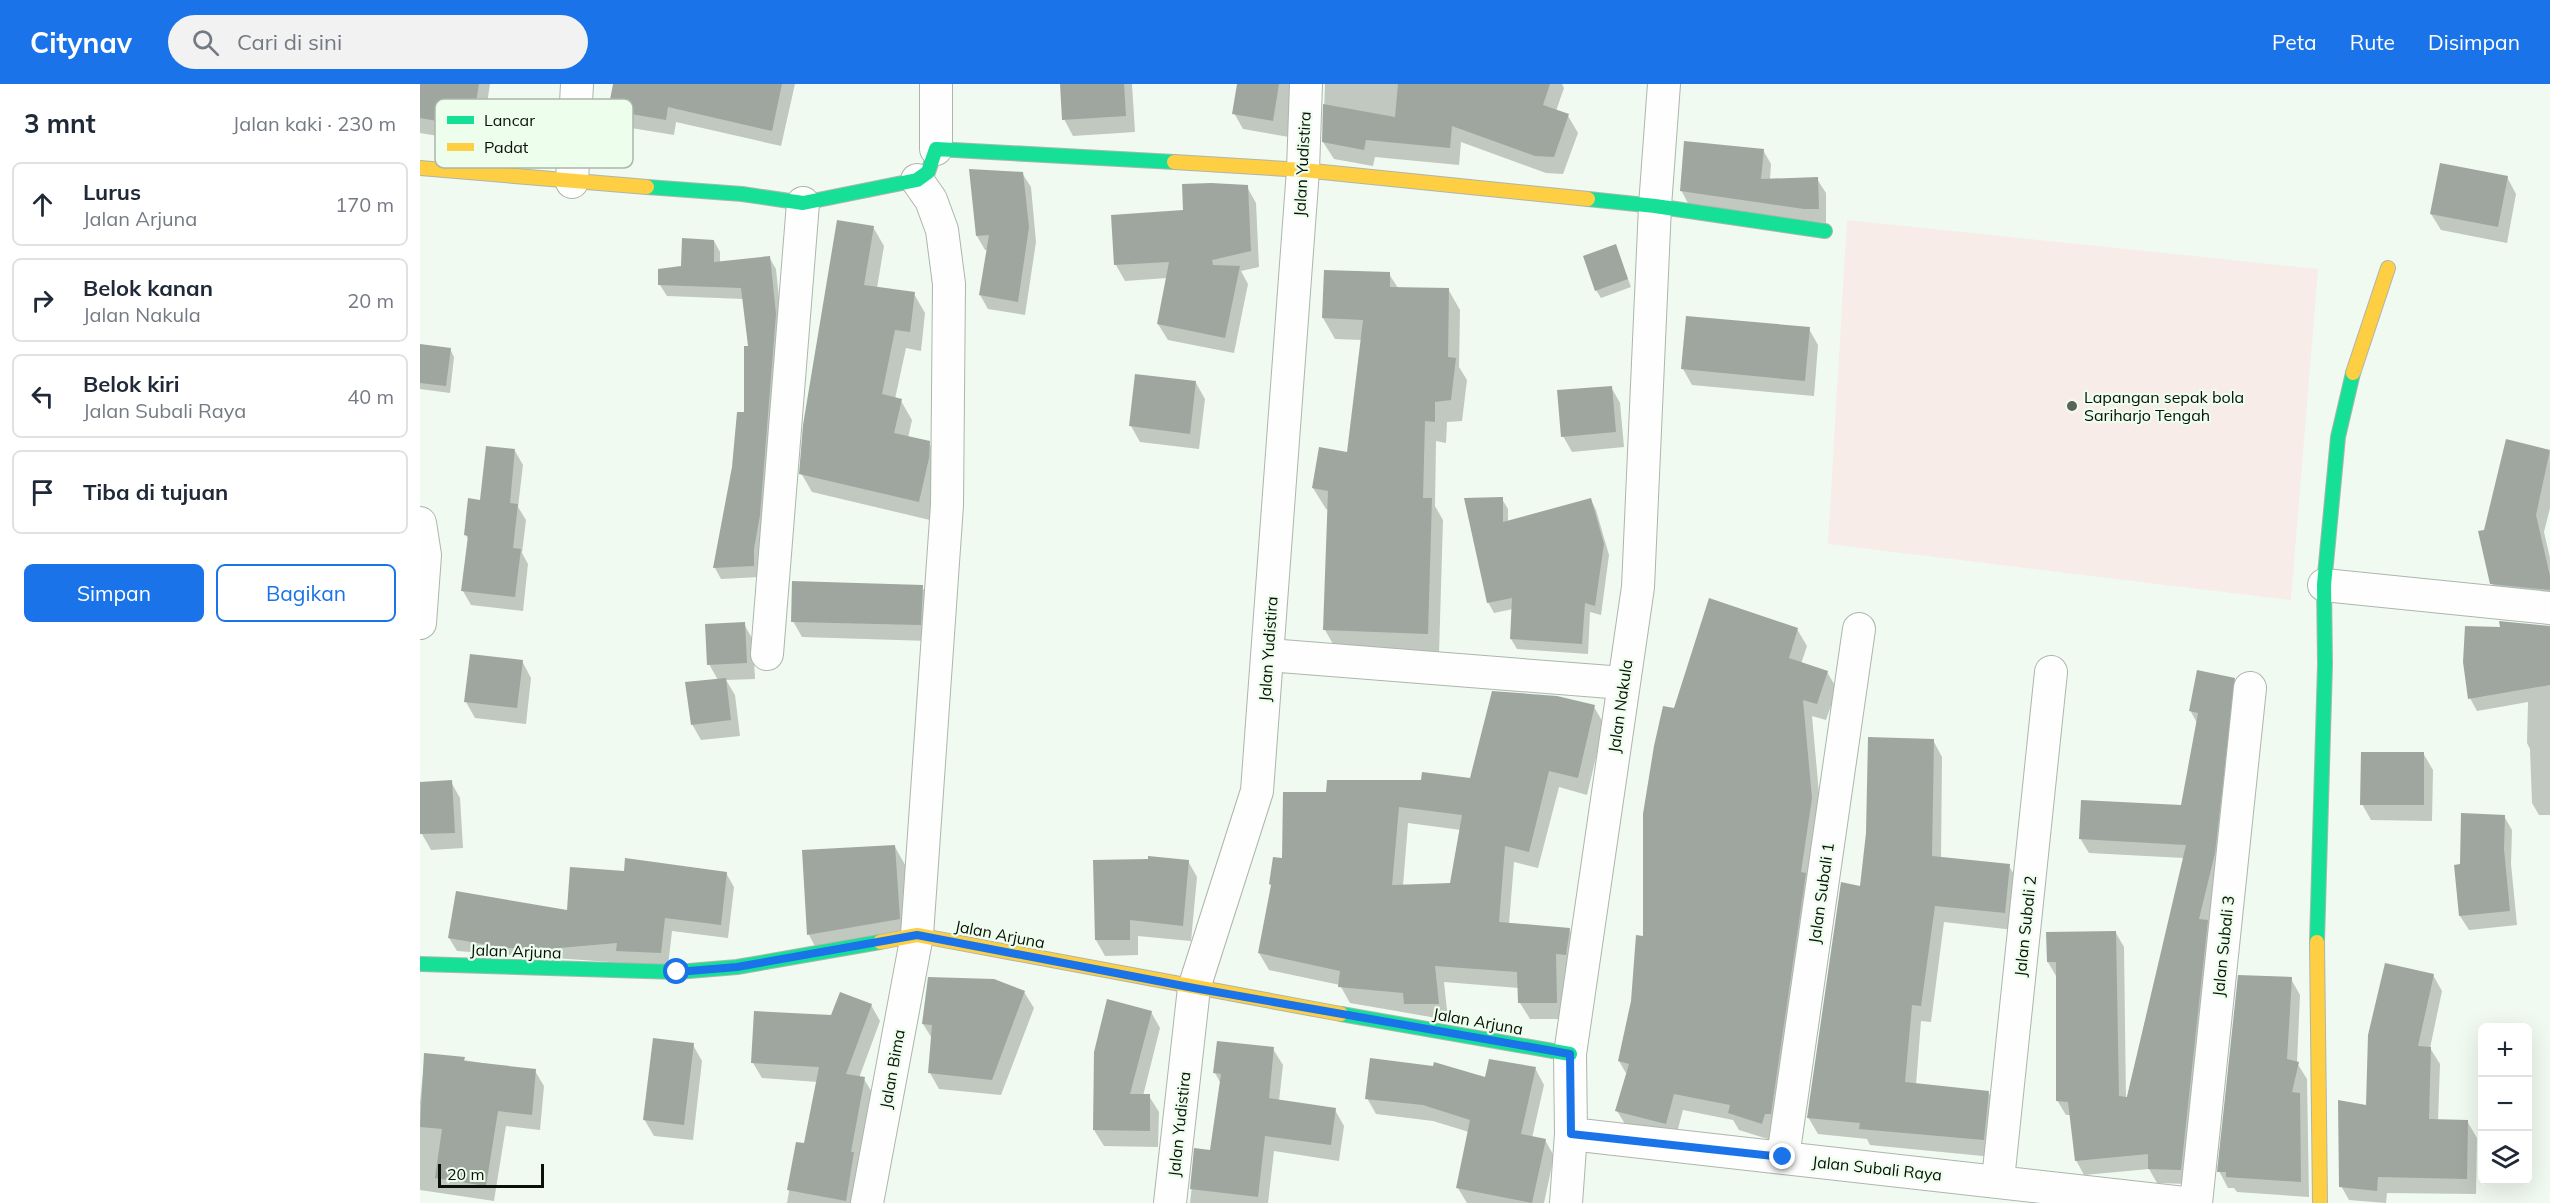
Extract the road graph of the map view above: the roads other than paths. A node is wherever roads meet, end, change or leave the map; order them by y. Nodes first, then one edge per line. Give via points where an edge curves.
1 (577, 84) edge
2 (936, 84) edge
3 (1306, 84) edge
4 (1664, 84) edge
5 (576, 99) edge
6 (936, 149) junction
7 (420, 168) edge
8 (573, 168) edge
9 (1303, 170) junction
10 (917, 180) junction
11 (572, 182) junction
12 (803, 203) junction
13 (1655, 206) junction
14 (1825, 231) dead end
15 (2388, 267) dead end
16 (420, 523) edge
17 (2324, 585) junction
18 (2550, 608) edge
19 (420, 623) edge
20 (1859, 629) dead end
21 (767, 654) dead end
22 (1268, 655) junction
23 (2051, 672) dead end
24 (1623, 683) junction
25 (2250, 688) dead end
26 (917, 935) junction
27 (420, 964) edge
28 (1194, 988) junction
29 (1570, 1054) junction
30 (1571, 1134) junction
31 (1783, 1157) junction
32 (1998, 1180) junction
33 (867, 1203) edge
34 (1170, 1203) edge
35 (1566, 1203) edge
36 (2184, 1203) edge
37 (2196, 1203) edge
38 (2320, 1203) edge

1 - 5 street
2 - 6 street
3 - 9 street, Jalan Yudistira
4 - 13 street, Jalan Nakula
6 - 9 street
6 - 10 street via 928,172
7 - 11 street
8 - 11 street
9 - 13 street
9 - 22 street, Jalan Yudistira
10 - 12 street
10 - 26 street, Jalan Bima via 931,200 942,230 948,295 947,504
11 - 12 street via 742,194
12 - 21 street
13 - 14 street
13 - 24 street, Jalan Nakula via 1638,587
15 - 17 street via 2346,395 2338,437
16 - 19 street via 425,555
17 - 18 street
17 - 38 street via 2317,942
20 - 31 street, Jalan Subali 1
22 - 24 street
22 - 28 street, Jalan Yudistira via 1257,791
23 - 32 street, Jalan Subali 2
24 - 29 street, Jalan Nakula
25 - 37 street, Jalan Subali 3
26 - 27 street, Jalan Arjuna via 737,967 677,972
26 - 28 street, Jalan Arjuna
26 - 33 street, Jalan Bima
28 - 29 street, Jalan Arjuna
28 - 34 street, Jalan Yudistira
29 - 30 street, Jalan Nakula
30 - 31 street, Jalan Subali Raya
30 - 35 street, Jalan Nakula
31 - 32 street, Jalan Subali Raya
32 - 36 street, Jalan Subali Raya

